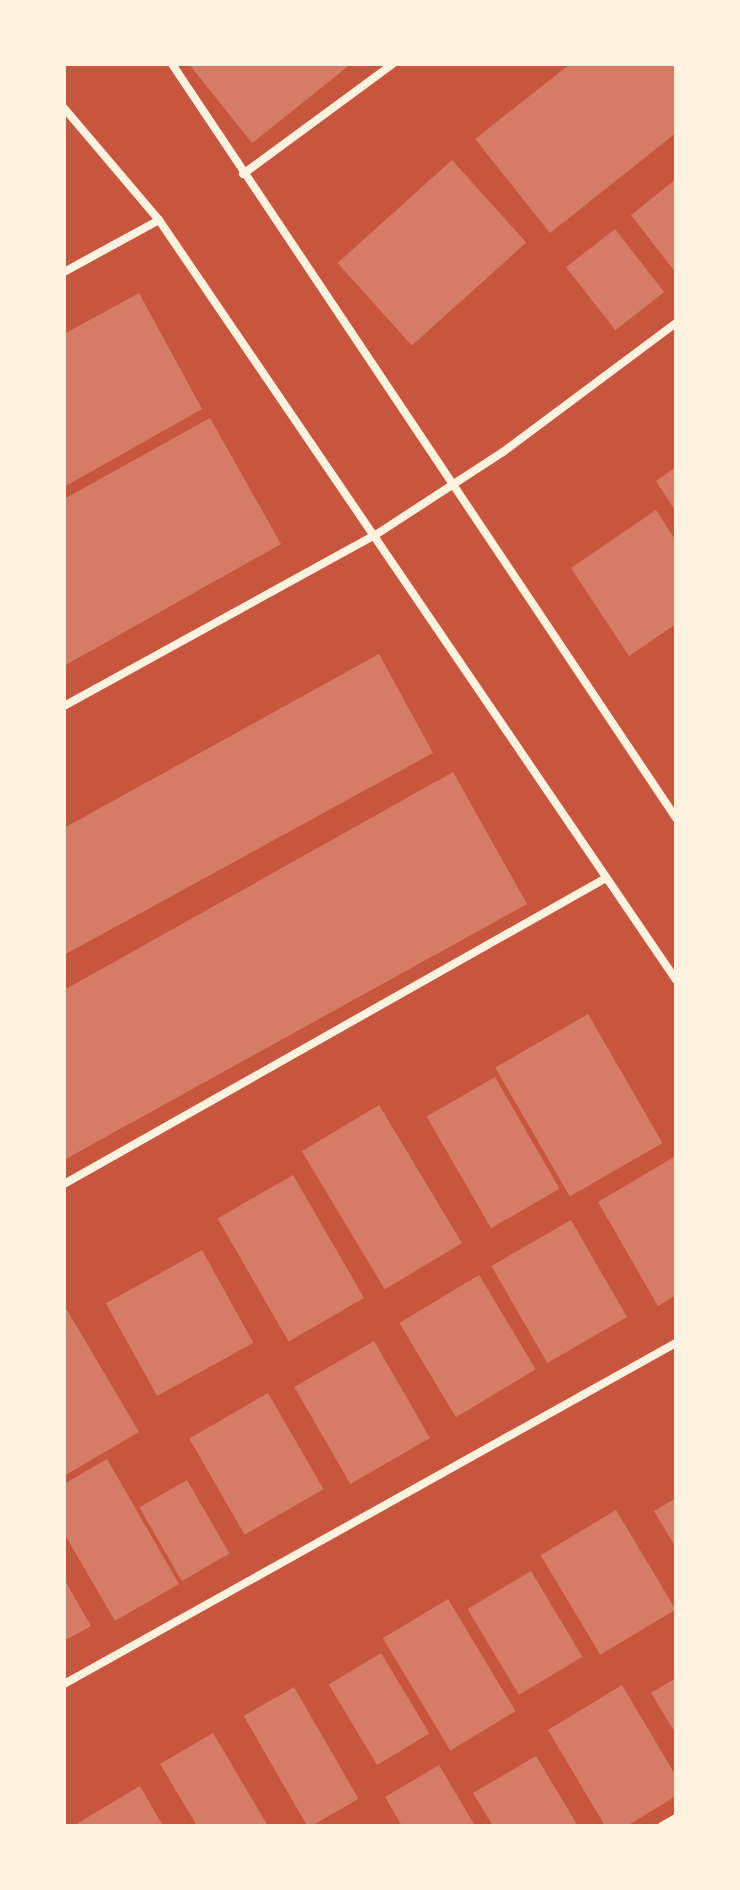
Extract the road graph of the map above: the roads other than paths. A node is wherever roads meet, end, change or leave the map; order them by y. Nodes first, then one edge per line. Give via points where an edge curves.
1 (172, 64) edge
2 (393, 64) edge
3 (64, 108) edge
4 (243, 174) junction
5 (159, 220) junction
6 (64, 272) edge
7 (676, 323) edge
8 (451, 487) junction
9 (377, 534) junction
10 (64, 706) edge
11 (676, 818) edge
12 (606, 878) junction
13 (676, 980) edge
14 (64, 1184) edge
15 (676, 1343) edge
16 (64, 1684) edge
17 (676, 1818) edge
18 (662, 1826) edge

1 - 4 street
2 - 4 street
3 - 5 street
4 - 8 street
5 - 6 street
5 - 9 street
7 - 8 street
8 - 9 street
8 - 11 street
9 - 10 street
9 - 12 street
12 - 13 street
12 - 14 street
15 - 16 street
17 - 18 street

